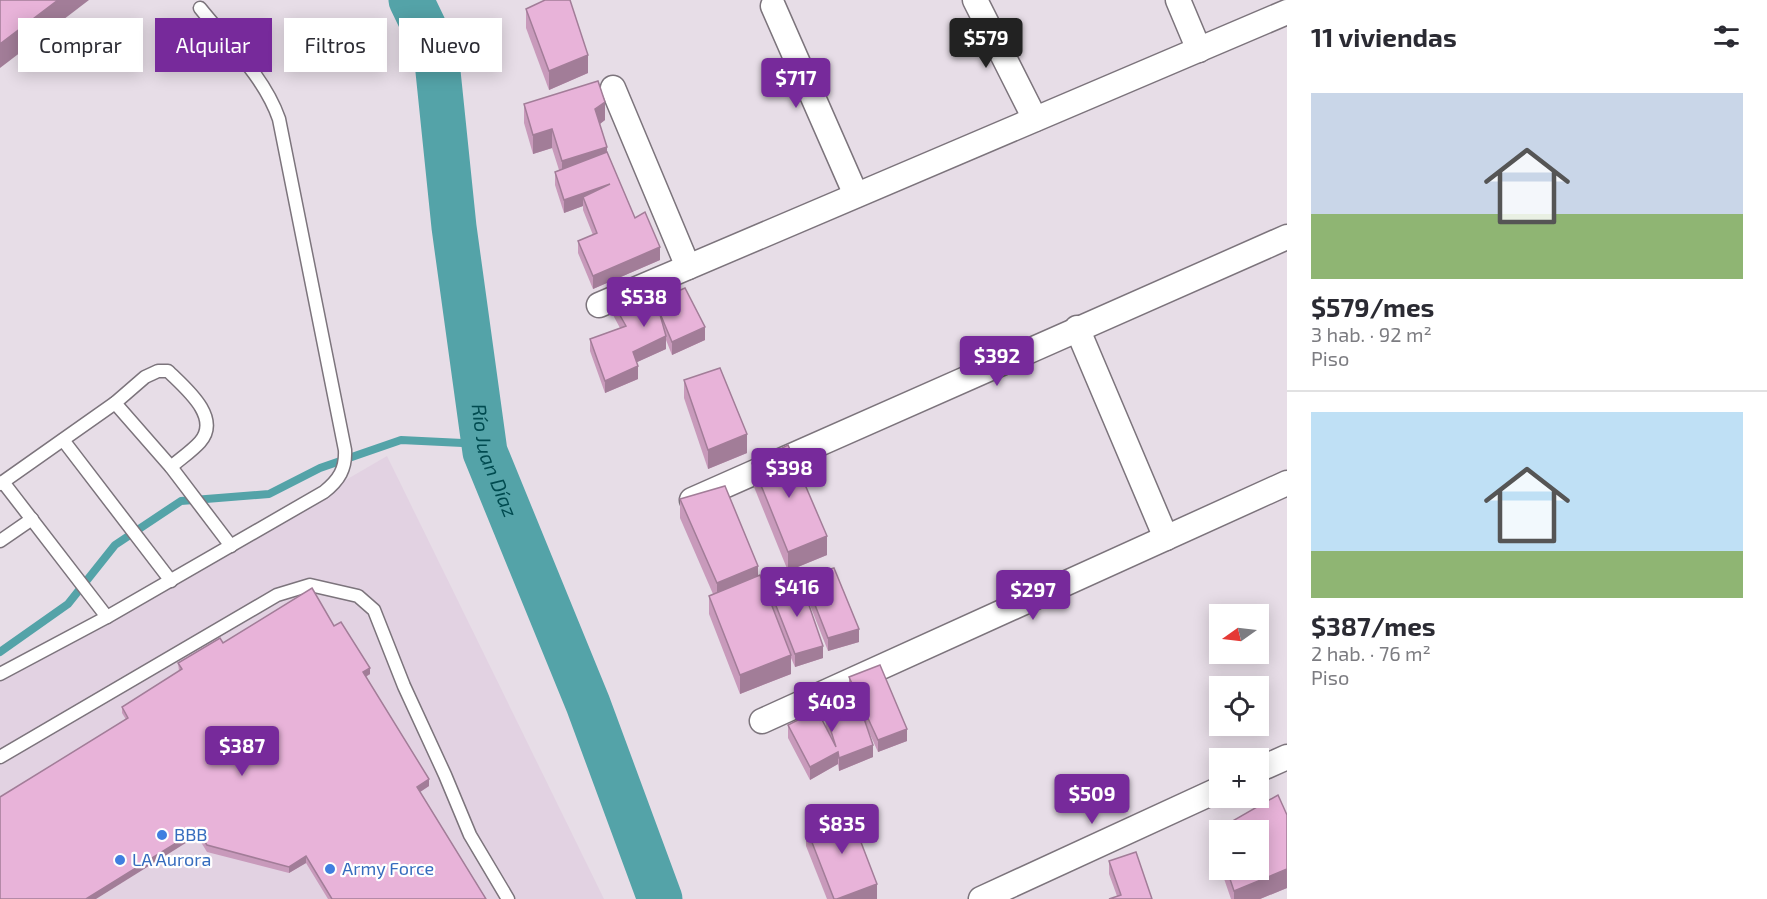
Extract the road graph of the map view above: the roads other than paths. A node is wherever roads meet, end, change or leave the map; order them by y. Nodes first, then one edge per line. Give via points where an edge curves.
1 (975, 0) edge
2 (1178, 0) edge
3 (774, 6) dead end
4 (200, 8) dead end
5 (1287, 12) edge
6 (1199, 50) junction
7 (613, 88) dead end
8 (1035, 119) junction
9 (856, 195) junction
10 (1287, 237) edge
11 (688, 267) junction
12 (599, 305) dead end
13 (1077, 328) junction
14 (115, 403) junction
15 (63, 440) junction
16 (171, 467) junction
17 (2, 483) edge
18 (1287, 483) edge
19 (692, 500) edge
20 (32, 519) junction
21 (1166, 538) junction
22 (0, 541) edge
23 (231, 546) junction
24 (171, 581) junction
25 (107, 617) junction
26 (0, 674) edge
27 (762, 721) dead end
28 (0, 757) edge
29 (1287, 757) edge
30 (1269, 765) edge
31 (1209, 794) edge
32 (508, 899) edge
33 (981, 899) edge

1 - 8 street
2 - 6 street
3 - 9 street
4 - 23 lane via 260,80 279,119 346,463 341,476 324,492
5 - 6 street
6 - 8 street
7 - 11 street
8 - 9 street
9 - 11 street
10 - 13 street
11 - 12 street
13 - 19 street
13 - 21 street
14 - 15 lane
14 - 16 lane
14 - 16 lane via 145,377 168,371 201,405 206,429 202,441
15 - 17 lane
15 - 24 lane
16 - 23 lane
17 - 20 lane
18 - 21 street
20 - 22 lane
20 - 25 lane
21 - 27 street
23 - 24 lane
24 - 25 lane
25 - 26 lane
28 - 32 lane via 277,595 310,585 358,596 374,610 470,835
29 - 30 street
31 - 33 street

